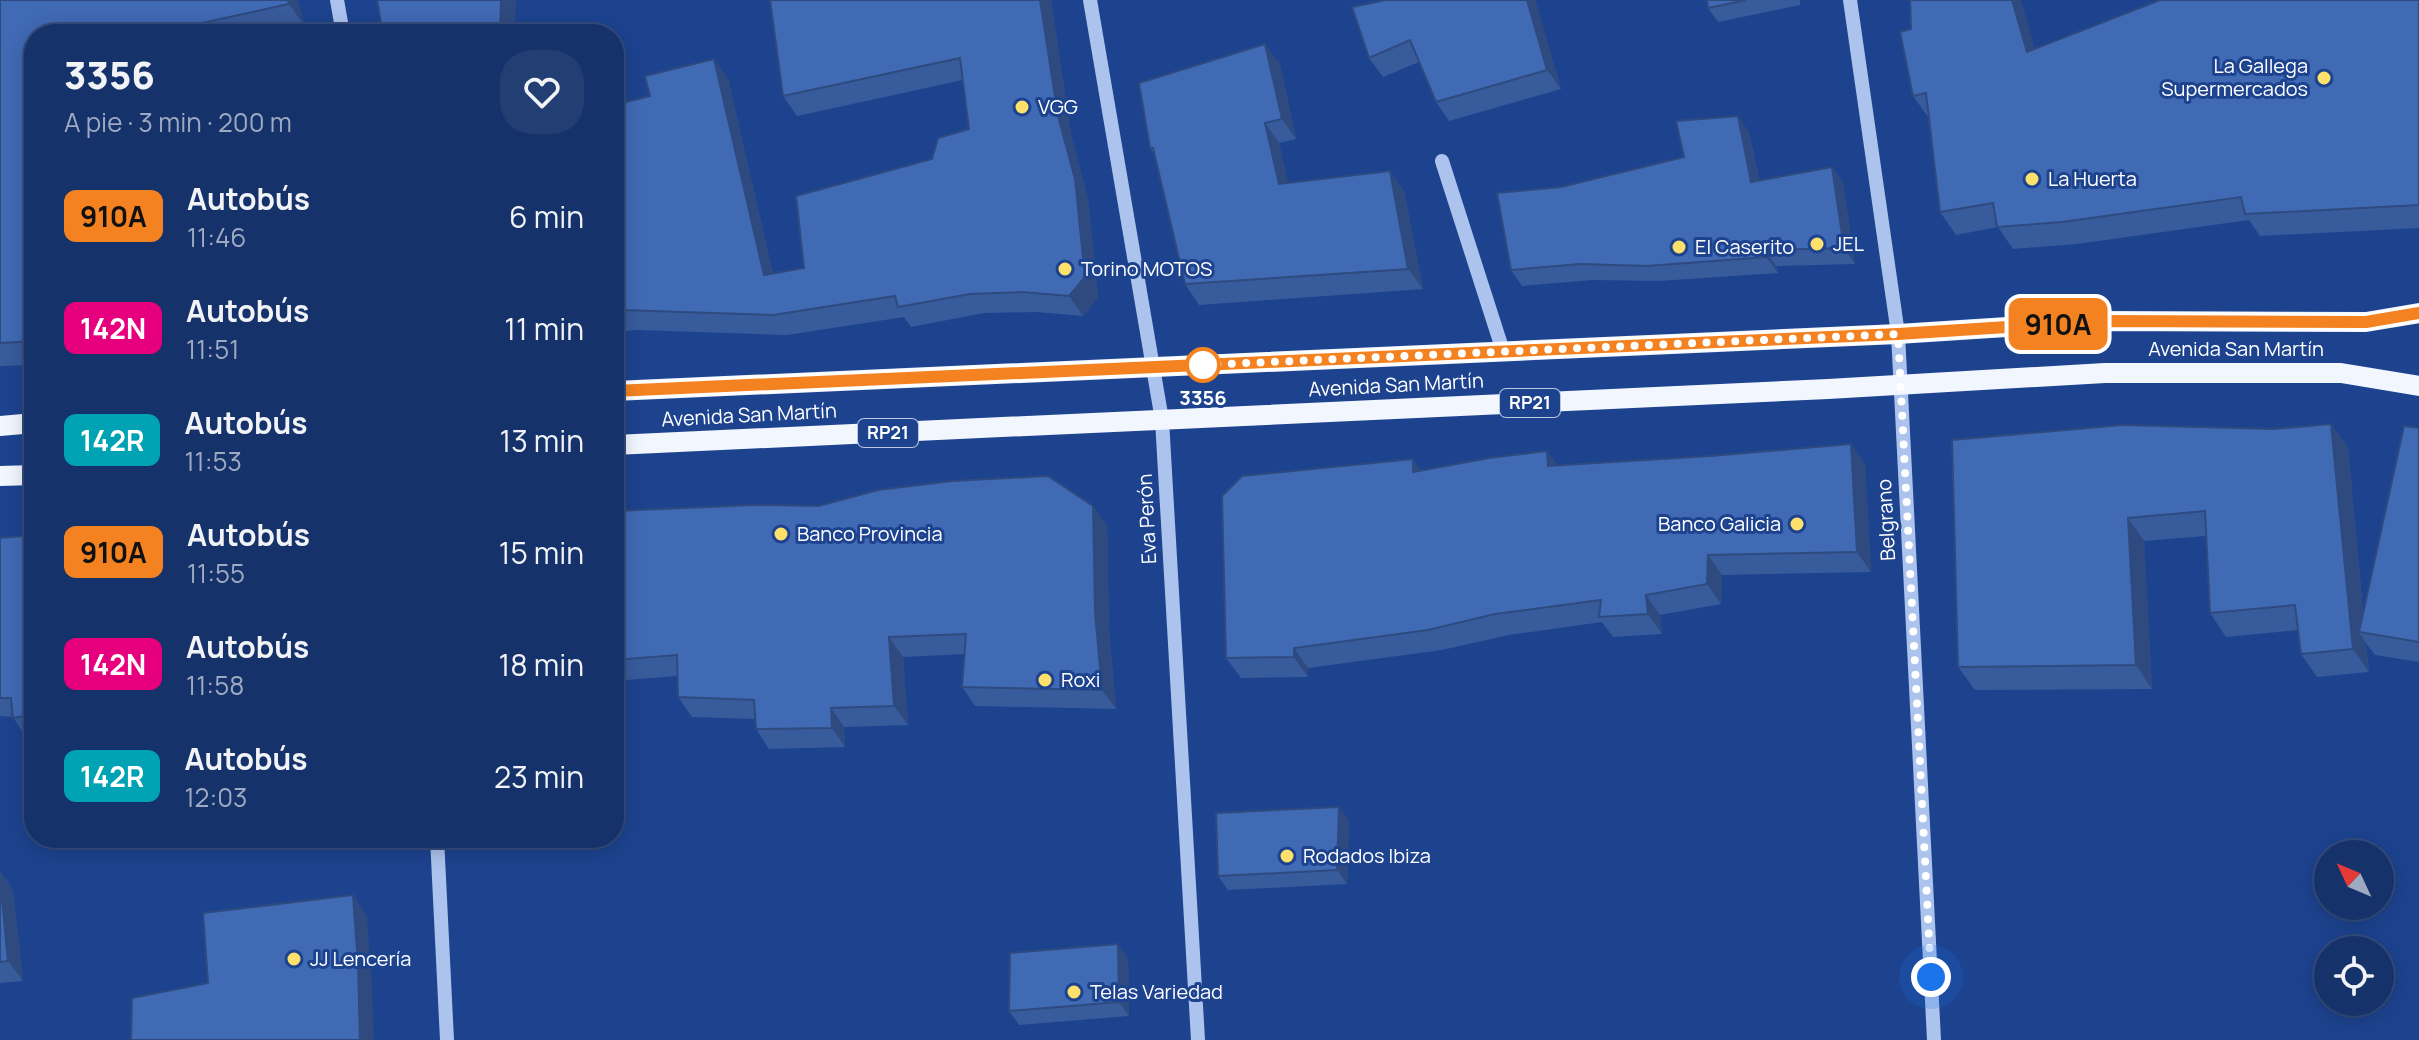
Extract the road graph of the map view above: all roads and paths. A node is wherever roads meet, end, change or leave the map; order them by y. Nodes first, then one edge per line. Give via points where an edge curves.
1 (337, 0) edge
2 (1090, 0) edge
3 (1850, 0) edge
4 (341, 24) edge
5 (1442, 161) dead end
6 (2419, 313) edge
7 (1898, 334) junction
8 (1503, 351) junction
9 (1153, 367) junction
10 (1899, 386) junction
11 (2419, 386) edge
12 (624, 391) edge
13 (1162, 420) junction
14 (24, 424) edge
15 (0, 426) edge
16 (624, 445) edge
17 (24, 475) edge
18 (0, 476) edge
19 (437, 848) edge
20 (447, 1040) edge
21 (1198, 1040) edge
22 (1934, 1040) edge

1 - 4 street
2 - 9 street, Eva Perón
3 - 7 street, Belgrano
5 - 8 street
6 - 7 main road, Avenida San Martín via 2366,322 2102,321
7 - 8 main road, Avenida San Martín
7 - 10 street, Belgrano
8 - 9 main road, Avenida San Martín
9 - 12 main road, Avenida San Martín
9 - 13 street, Eva Perón
10 - 11 main road, Avenida San Martín / RP21 via 2105,373 2341,373
10 - 13 main road, Avenida San Martín / RP21
10 - 22 street, Belgrano
13 - 16 main road, Avenida San Martín / RP21
13 - 21 street, Eva Perón
14 - 15 main road
17 - 18 main road
19 - 20 street

